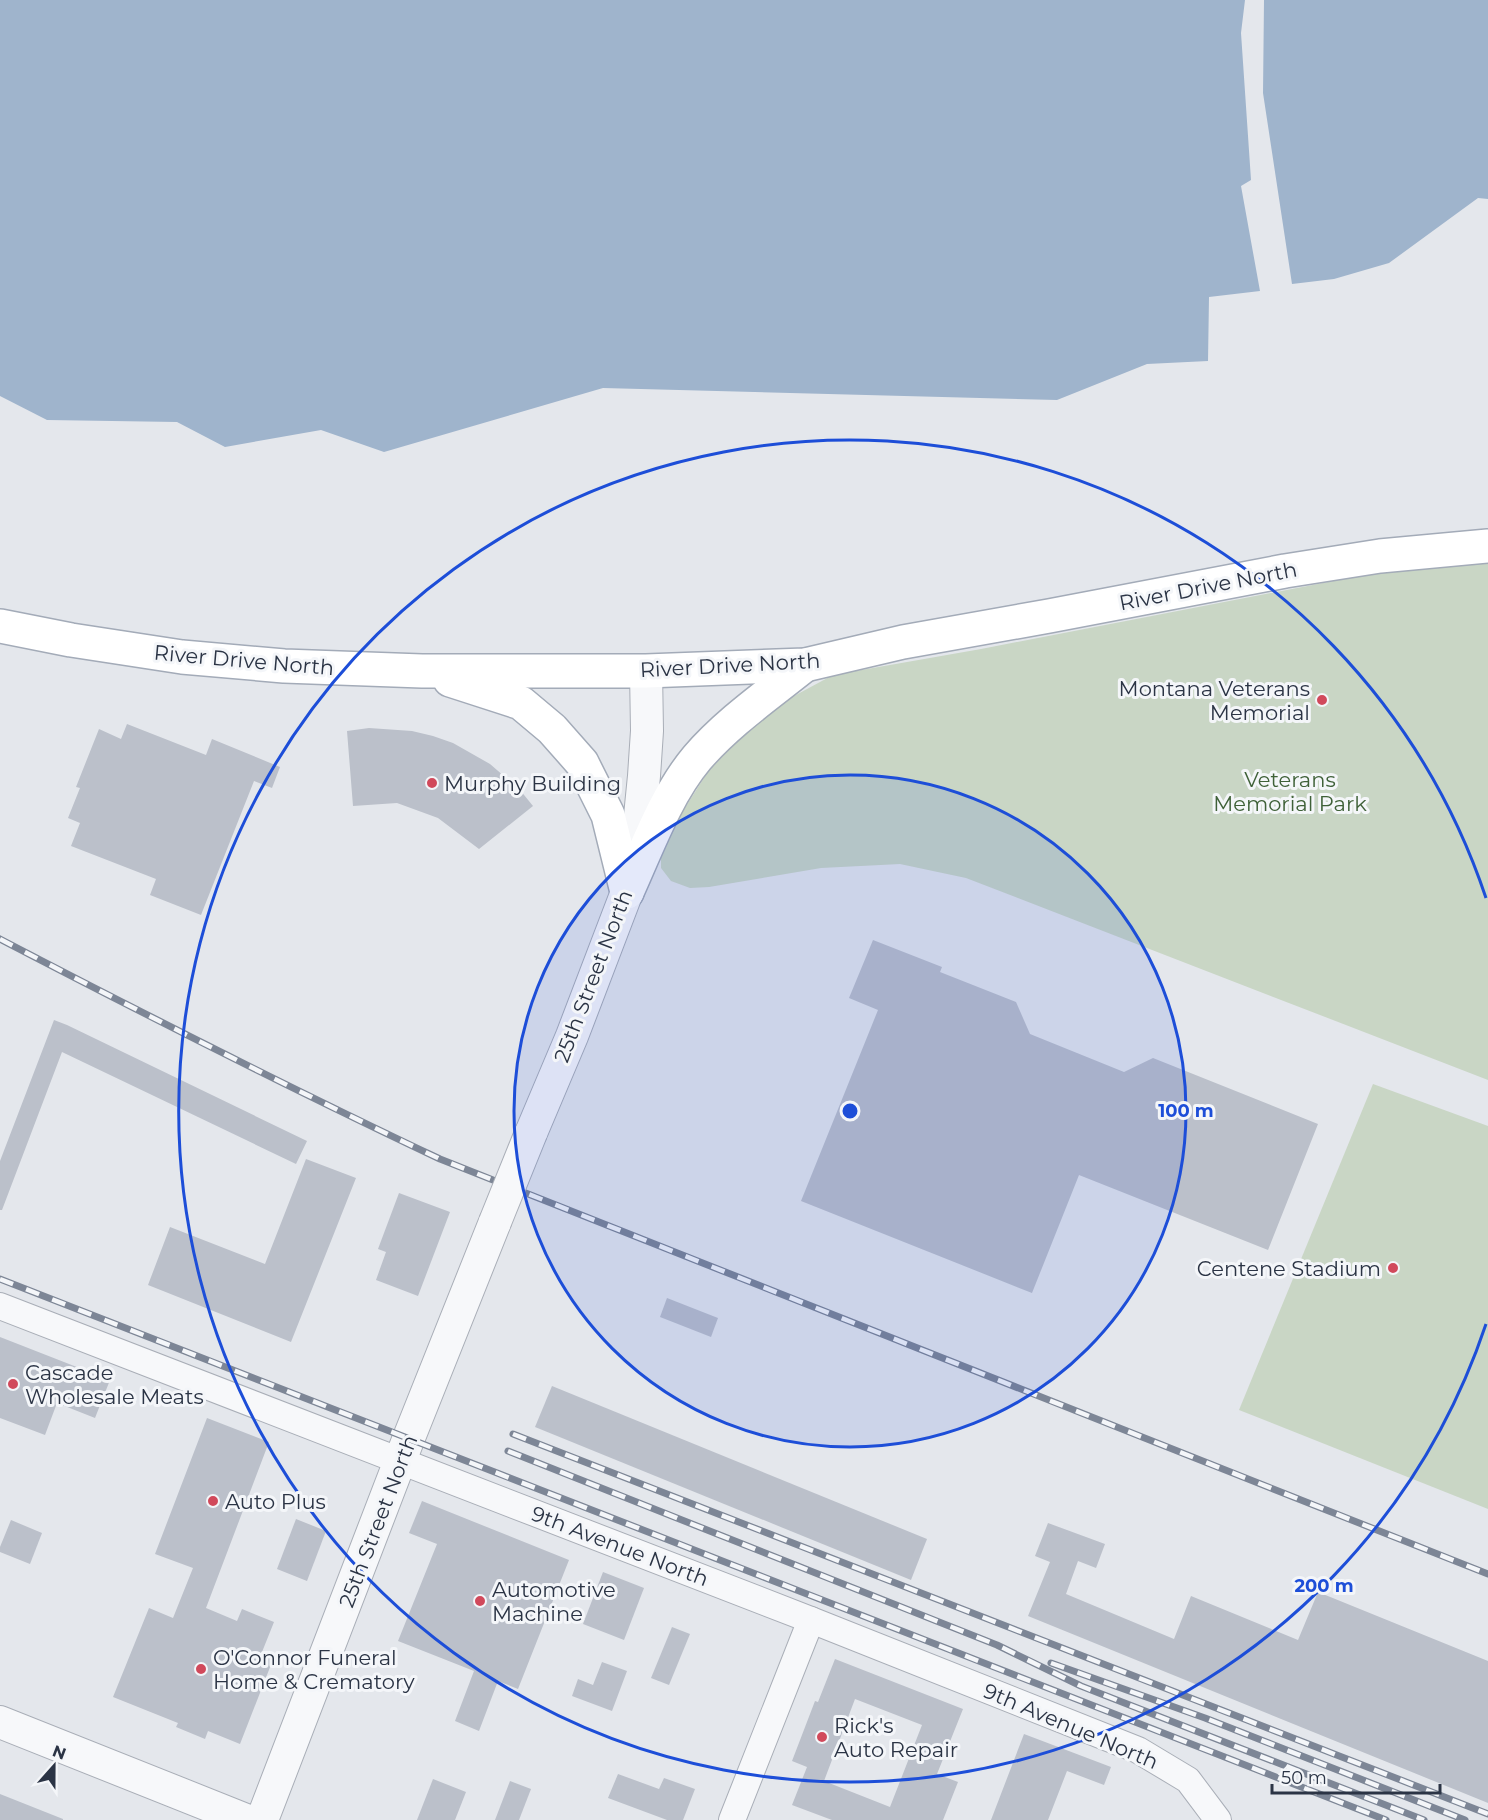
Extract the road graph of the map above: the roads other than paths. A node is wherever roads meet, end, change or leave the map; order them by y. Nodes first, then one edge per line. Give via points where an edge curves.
1 (1488, 546) edge
2 (0, 627) edge
3 (806, 665) junction
4 (422, 671) junction
5 (646, 671) junction
6 (627, 892) junction
7 (0, 1306) edge
8 (401, 1461) junction
9 (811, 1620) junction
10 (0, 1722) edge
11 (246, 1820) edge
12 (262, 1820) edge
13 (732, 1820) edge
14 (1217, 1820) edge

1 - 3 main road, River Drive North via 1380,556 1286,571 903,642
2 - 4 main road, River Drive North via 182,657 284,666
3 - 5 main road, River Drive North
3 - 6 main road via 729,726 697,758 672,794
4 - 5 main road, River Drive North
4 - 6 main road via 521,703 552,729 582,764 608,815
5 - 6 street, 25th Street North via 644,776
6 - 8 street, 25th Street North, bridge
7 - 8 street, 9th Avenue North
8 - 9 street, 9th Avenue North
8 - 12 street, 25th Street North
9 - 13 street
9 - 14 street, 9th Avenue North via 1138,1750 1188,1780
10 - 11 street

